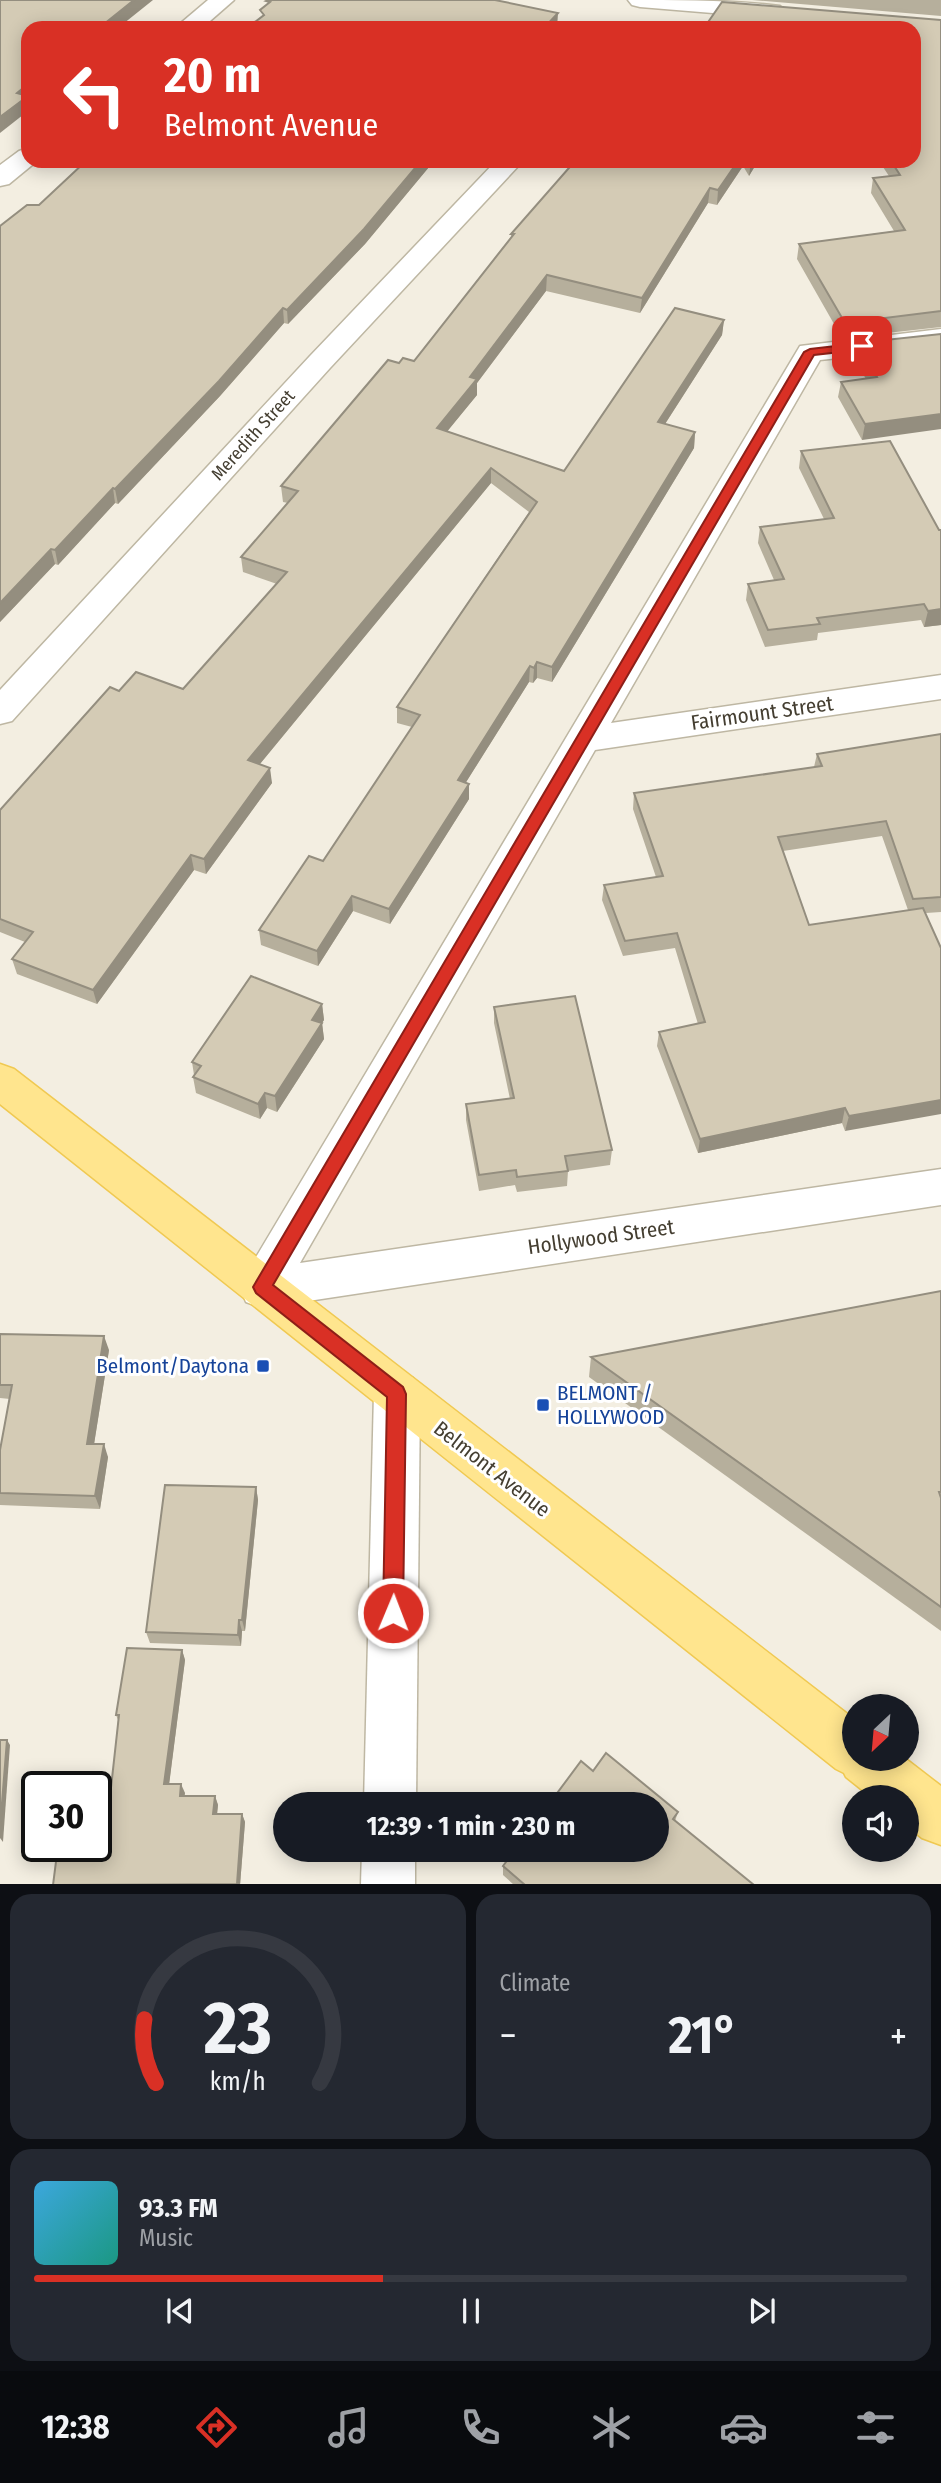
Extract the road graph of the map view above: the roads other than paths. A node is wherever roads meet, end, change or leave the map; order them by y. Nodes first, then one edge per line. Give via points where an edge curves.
1 (222, 0) edge
2 (648, 7) edge
3 (794, 13) edge
4 (196, 21) edge
5 (21, 162) edge
6 (503, 168) edge
7 (0, 178) edge
8 (941, 338) edge
9 (941, 687) edge
10 (0, 712) edge
11 (583, 738) junction
12 (0, 1081) edge
13 (941, 1187) edge
14 (262, 1287) junction
15 (397, 1394) junction
16 (842, 1742) edge
17 (879, 1771) edge
18 (390, 1792) edge
19 (941, 1819) edge
20 (389, 1862) edge
21 (388, 1884) edge

1 - 4 street
2 - 3 street
5 - 7 street
6 - 10 street, Meredith Street
8 - 11 street via 810,352
9 - 11 street, Fairmount Street
11 - 14 street
12 - 14 main road, Belmont Avenue
13 - 14 street, Hollywood Street
14 - 15 main road, Belmont Avenue
15 - 16 main road, Belmont Avenue
15 - 18 street
17 - 19 main road
20 - 21 street

